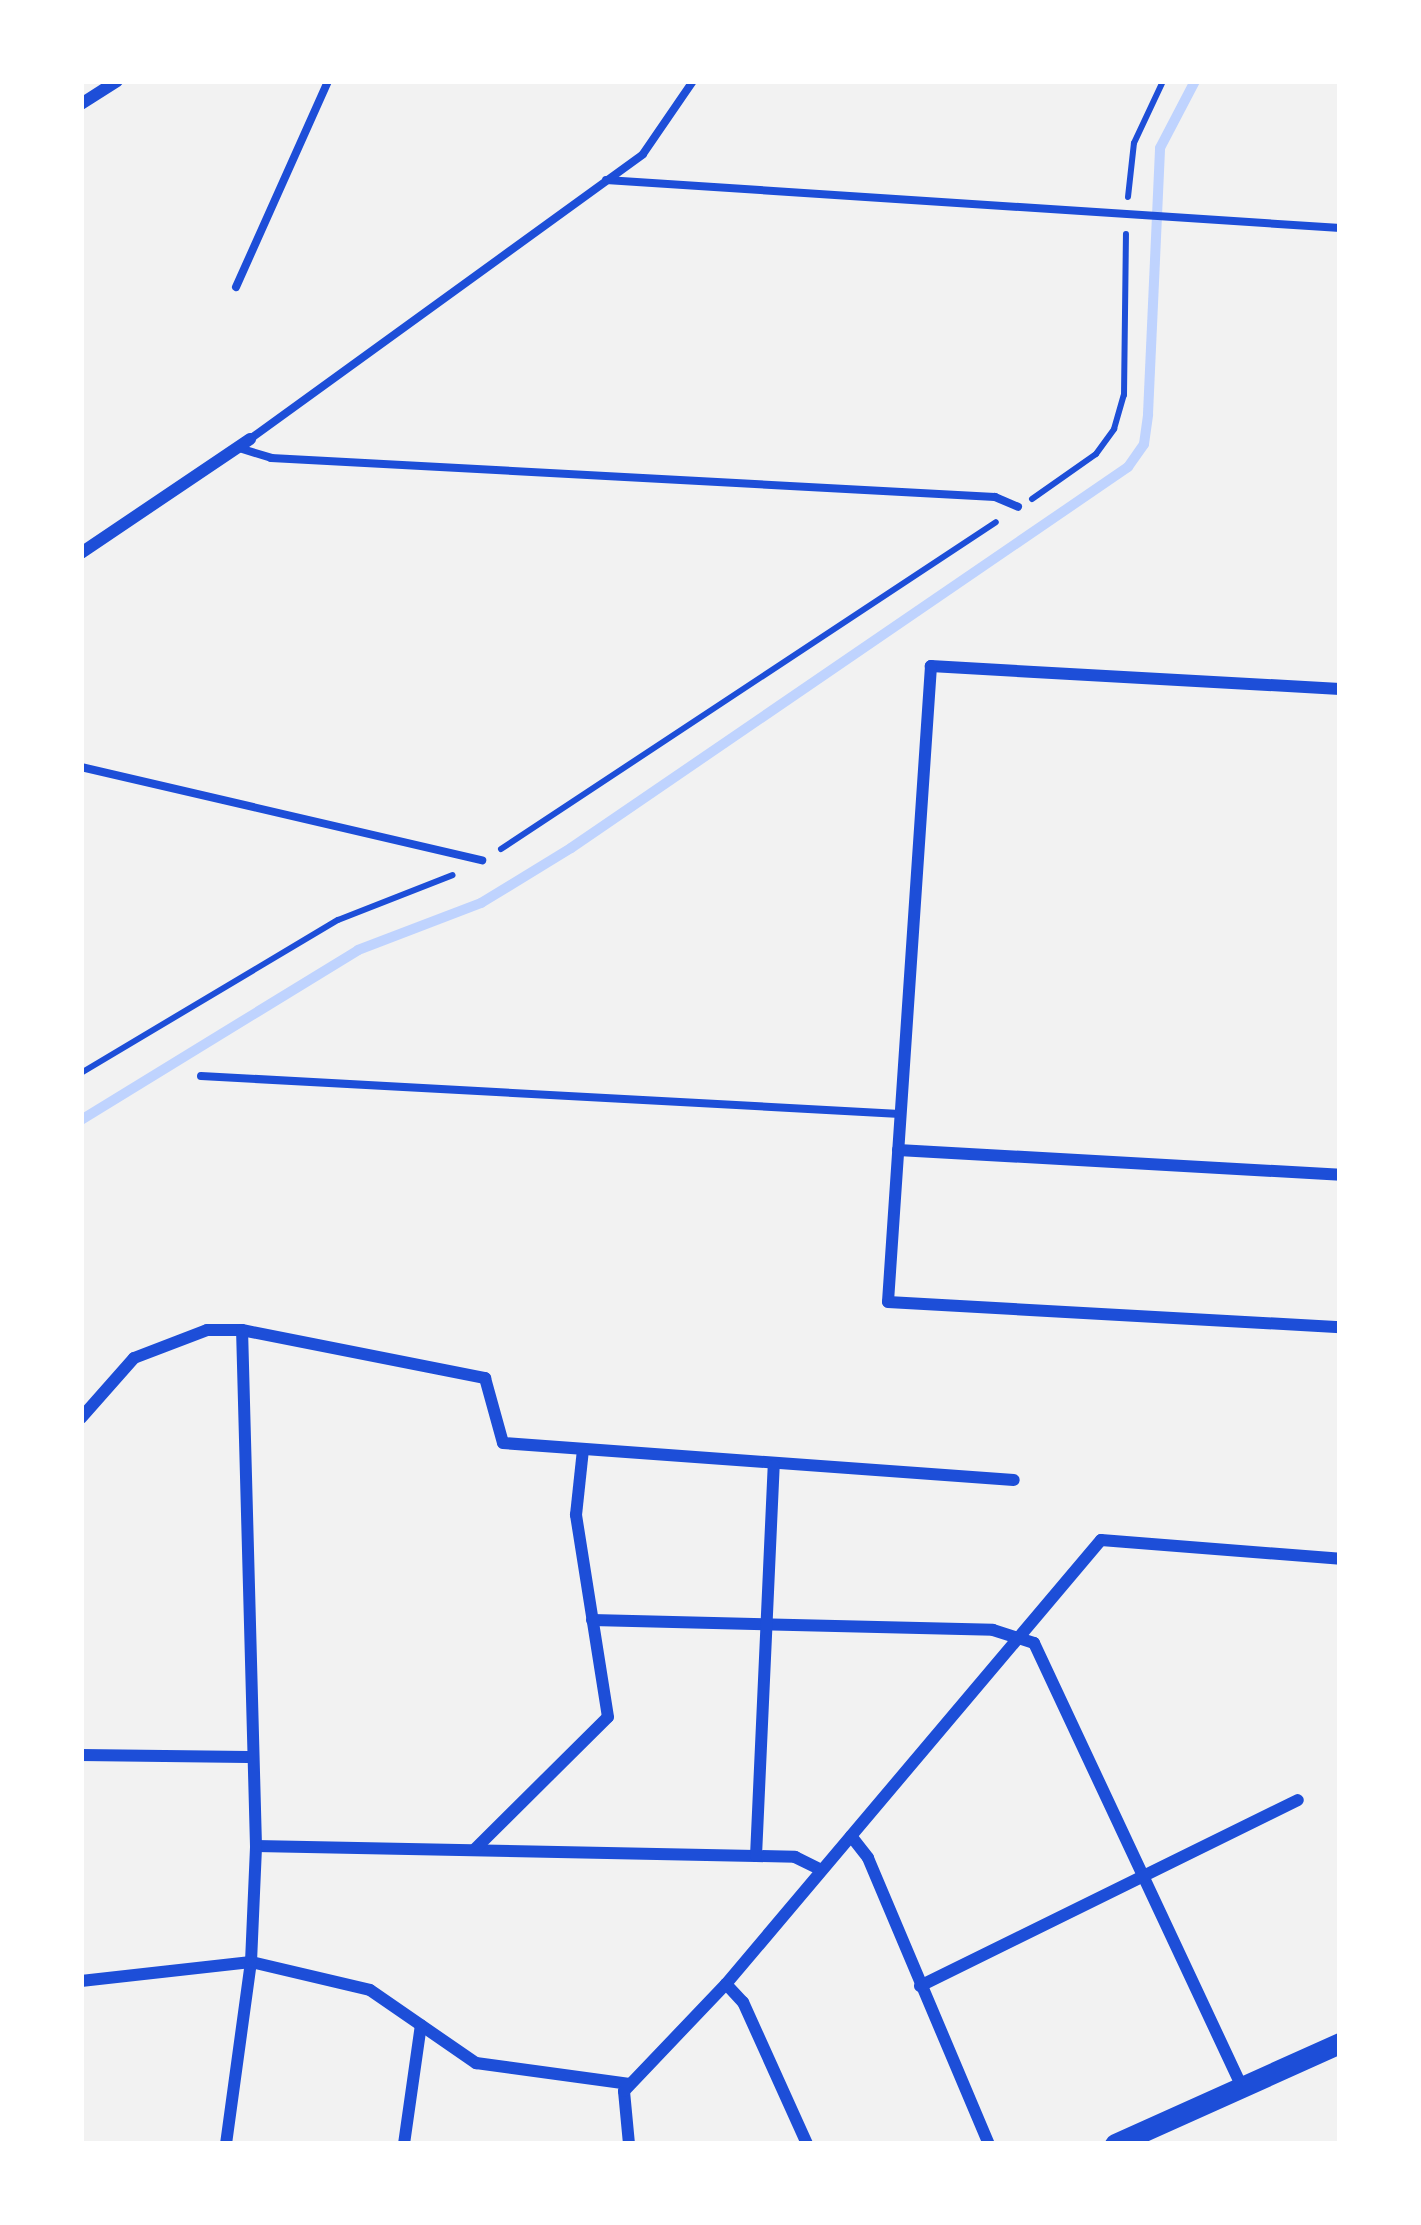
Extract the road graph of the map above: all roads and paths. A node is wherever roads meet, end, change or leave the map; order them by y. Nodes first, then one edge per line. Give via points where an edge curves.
1 (116, 81) edge
2 (328, 81) edge
3 (693, 81) edge
4 (1163, 81) edge
5 (81, 104) edge
6 (607, 180) junction
7 (1128, 200) dead end
8 (1340, 228) edge
9 (1126, 230) dead end
10 (236, 287) dead end
11 (250, 439) joint
12 (237, 448) junction
13 (1018, 507) junction
14 (81, 553) edge
15 (1340, 689) edge
16 (81, 766) edge
17 (482, 860) junction
18 (81, 1073) edge
19 (201, 1076) dead end
20 (902, 1114) junction
21 (898, 1150) junction
22 (1340, 1175) edge
23 (1340, 1327) edge
24 (242, 1330) junction
25 (81, 1418) edge
26 (583, 1450) junction
27 (774, 1465) junction
28 (1013, 1480) dead end
29 (1340, 1559) edge
30 (592, 1620) junction
31 (766, 1624) junction
32 (1019, 1635) junction
33 (81, 1756) edge
34 (248, 1756) junction
35 (1298, 1800) dead end
36 (851, 1836) junction
37 (256, 1846) junction
38 (475, 1849) junction
39 (756, 1856) junction
40 (820, 1869) junction
41 (1142, 1875) junction
42 (251, 1962) junction
43 (81, 1981) edge
44 (726, 1984) junction
45 (920, 1986) junction
46 (421, 2025) junction
47 (1340, 2043) edge
48 (631, 2084) junction
49 (1244, 2090) junction
50 (226, 2144) edge
51 (404, 2144) edge
52 (629, 2144) edge
53 (807, 2144) edge
54 (988, 2144) edge
55 (1115, 2144) edge

1 - 5 street
2 - 10 lane
3 - 6 lane via 660,137
4 - 7 path via 1134,143
6 - 8 lane
6 - 11 lane
9 - 13 path via 1124,395 1114,429 1096,454
11 - 12 street
12 - 13 lane via 271,458 994,496
12 - 14 street
13 - 17 path
15 - 20 street via 932,666
16 - 17 lane
17 - 18 path via 338,920
19 - 20 lane
20 - 21 street
21 - 22 street
21 - 23 street via 888,1303
24 - 25 street via 207,1330 134,1358
24 - 26 street via 484,1378 503,1443
24 - 34 street
26 - 27 street
26 - 30 street via 576,1515
27 - 28 street
27 - 31 street
29 - 32 street via 1101,1540
30 - 31 street
30 - 38 street via 608,1717
31 - 32 street
31 - 39 street
32 - 36 street
32 - 41 street via 1044,1653
33 - 34 street
34 - 37 street
35 - 41 street
36 - 40 street
36 - 45 street
37 - 38 street
37 - 42 street
38 - 39 street
39 - 40 street via 795,1857
40 - 44 street
41 - 45 street
41 - 49 street
42 - 43 street
42 - 46 street via 370,1990
42 - 50 street
44 - 48 street
44 - 53 street via 743,2002
45 - 54 street
46 - 48 street via 476,2063
46 - 51 street
47 - 49 street
48 - 52 street via 624,2091
49 - 55 street

